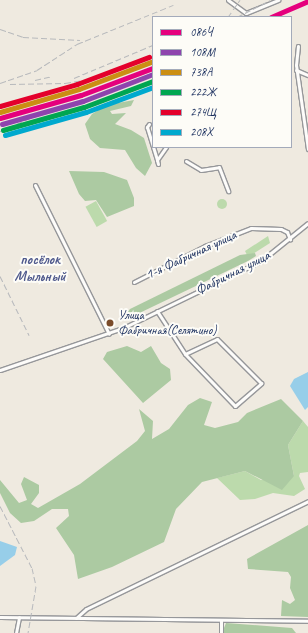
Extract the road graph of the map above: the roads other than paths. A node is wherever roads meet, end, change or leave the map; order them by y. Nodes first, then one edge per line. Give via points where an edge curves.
1 (228, 0) edge
2 (278, 0) edge
3 (298, 46) dead end
4 (296, 70) junction
5 (308, 75) edge
6 (149, 124) dead end
7 (152, 144) edge
8 (153, 148) edge
9 (165, 148) edge
10 (308, 149) edge
11 (157, 160) junction
12 (186, 161) dead end
13 (158, 164) dead end
14 (35, 185) dead end
15 (228, 191) dead end
16 (308, 223) edge
17 (290, 238) junction
18 (134, 282) dead end
19 (157, 311) junction
20 (109, 334) junction
21 (185, 354) junction
22 (0, 370) edge
23 (308, 501) edge
24 (0, 617) edge
25 (19, 617) junction
26 (76, 618) junction
27 (221, 620) junction
28 (308, 621) edge
29 (16, 633) edge
30 (221, 633) edge

1 - 2 street via 246,13
3 - 4 street
4 - 5 street
4 - 10 street
6 - 7 street via 147,127
8 - 11 street
9 - 11 street
11 - 13 street
12 - 15 street via 201,170 218,167
14 - 20 street
16 - 17 street, Фабричная улица
17 - 18 street, 1-я Фабричная улица via 281,228 251,228 205,246
17 - 19 street, Фабричная улица via 261,261
19 - 20 street, Фабричная улица
19 - 21 street
20 - 22 street, Фабричная улица
21 - 21 street via 217,339 261,383 235,406
23 - 26 street via 86,608
24 - 25 street
25 - 26 street
25 - 29 street
26 - 27 street
27 - 28 street
27 - 30 street

